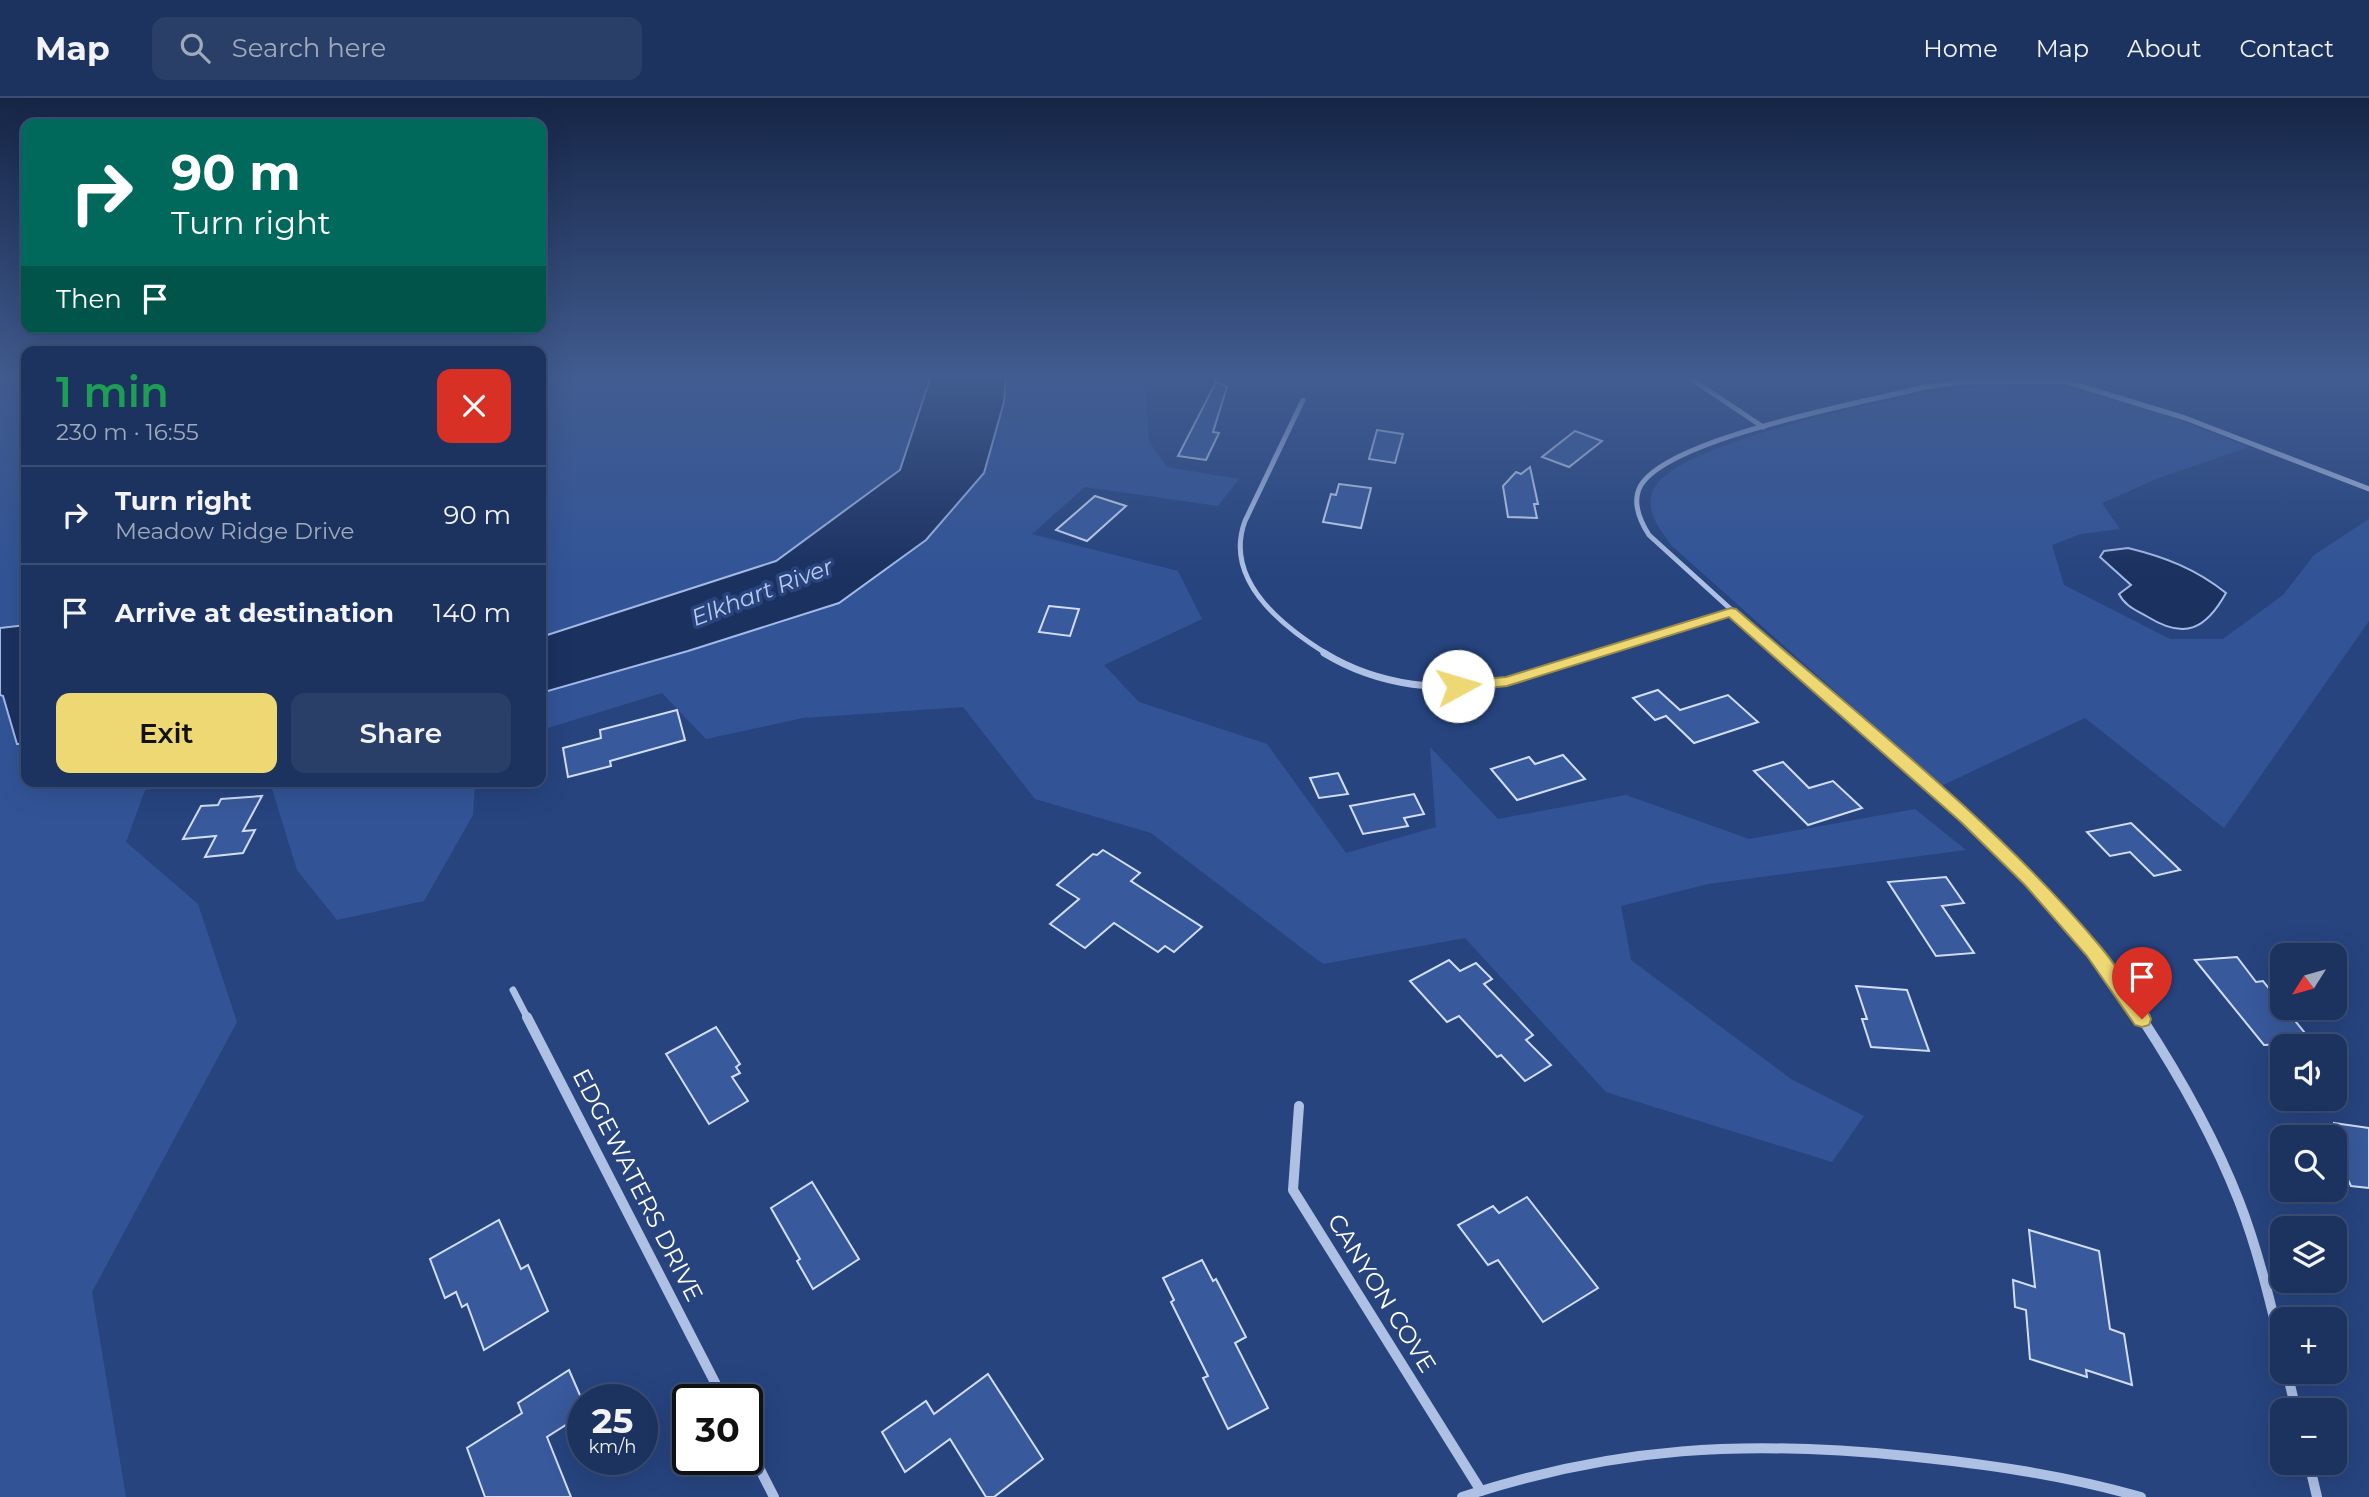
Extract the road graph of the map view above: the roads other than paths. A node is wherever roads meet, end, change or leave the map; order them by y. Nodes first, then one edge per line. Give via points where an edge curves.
1 (1283, 441) edge
2 (1713, 441) edge
3 (2245, 441) edge
4 (2369, 489) edge
5 (1731, 612) junction
6 (513, 990) dead end
7 (1299, 1106) dead end
8 (2271, 1307) edge
9 (716, 1384) edge
10 (763, 1475) edge
11 (2312, 1475) edge
12 (1481, 1490) junction
13 (774, 1497) edge
14 (1462, 1497) edge
15 (2141, 1497) edge
16 (2317, 1497) edge

1 - 5 street via 1240,541 1244,567 1273,614 1305,643 1344,665 1389,681 1423,686 1507,681
2 - 5 street via 1674,458 1646,480 1637,505 1649,535
3 - 4 street
5 - 8 street via 1966,818 2094,951 2188,1093 2233,1185
6 - 9 street, EDGEWATERS DRIVE
7 - 12 street, CANYON COVE via 1293,1190
10 - 13 street
11 - 16 street
12 - 14 street
12 - 15 street via 1595,1462 1696,1449 1828,1449 1957,1460 2097,1483

